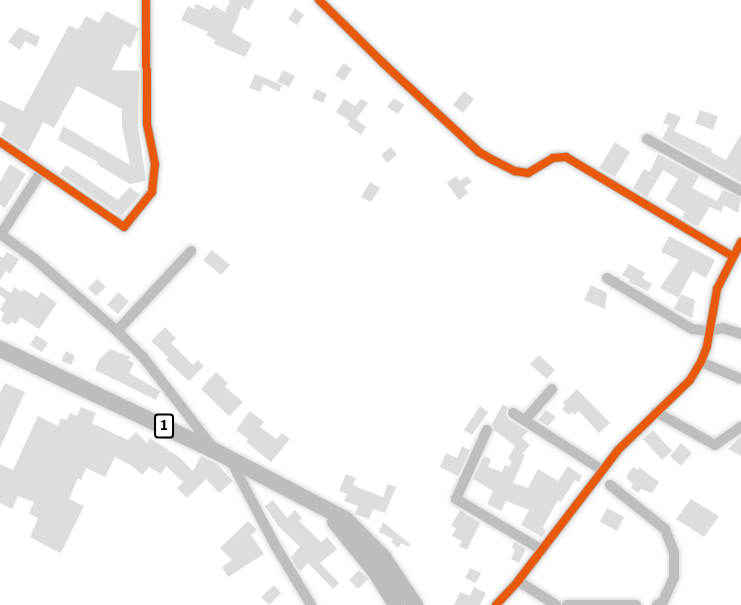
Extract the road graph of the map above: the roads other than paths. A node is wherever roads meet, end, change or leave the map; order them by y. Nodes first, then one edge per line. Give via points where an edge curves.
1 (146, 0) edge
2 (319, 0) edge
3 (647, 139) dead end
4 (0, 142) edge
5 (41, 172) junction
6 (741, 191) edge
7 (1, 234) edge
8 (741, 242) edge
9 (191, 251) dead end
10 (732, 256) junction
11 (606, 278) dead end
12 (117, 330) junction
13 (709, 331) junction
14 (741, 334) edge
15 (0, 349) edge
16 (701, 362) junction
17 (741, 380) edge
18 (552, 389) dead end
19 (656, 412) junction
20 (513, 413) dead end
21 (525, 420) junction
22 (741, 427) edge
23 (487, 430) dead end
24 (223, 455) junction
25 (602, 470) junction
26 (610, 485) dead end
27 (324, 510) junction
28 (542, 550) junction
29 (518, 581) junction
30 (412, 599) edge
31 (310, 605) edge
32 (396, 605) edge
33 (496, 605) edge
34 (556, 605) edge
35 (567, 605) edge
36 (636, 605) edge
37 (657, 605) edge

1 - 5 street via 152,192 124,227
2 - 10 street via 486,156 515,171 528,172 554,158 566,157
3 - 6 street
4 - 5 street
5 - 7 street
7 - 12 street
8 - 10 street
9 - 12 street
10 - 13 street via 717,289
11 - 13 street via 693,329
12 - 24 street
13 - 14 street via 723,328
13 - 16 street
15 - 24 highway, 1
16 - 17 street
16 - 19 street via 690,380
18 - 21 street
19 - 22 street via 715,445
19 - 25 street
20 - 21 street
21 - 25 street
23 - 28 street via 456,499
24 - 27 highway, 1
24 - 31 street
25 - 28 street
26 - 37 street via 665,529 674,552 674,577 667,596
27 - 30 highway, 1 via 345,519 357,530 383,557
27 - 32 highway, 1 via 375,571
28 - 29 street
29 - 33 street
29 - 34 street
35 - 36 street

